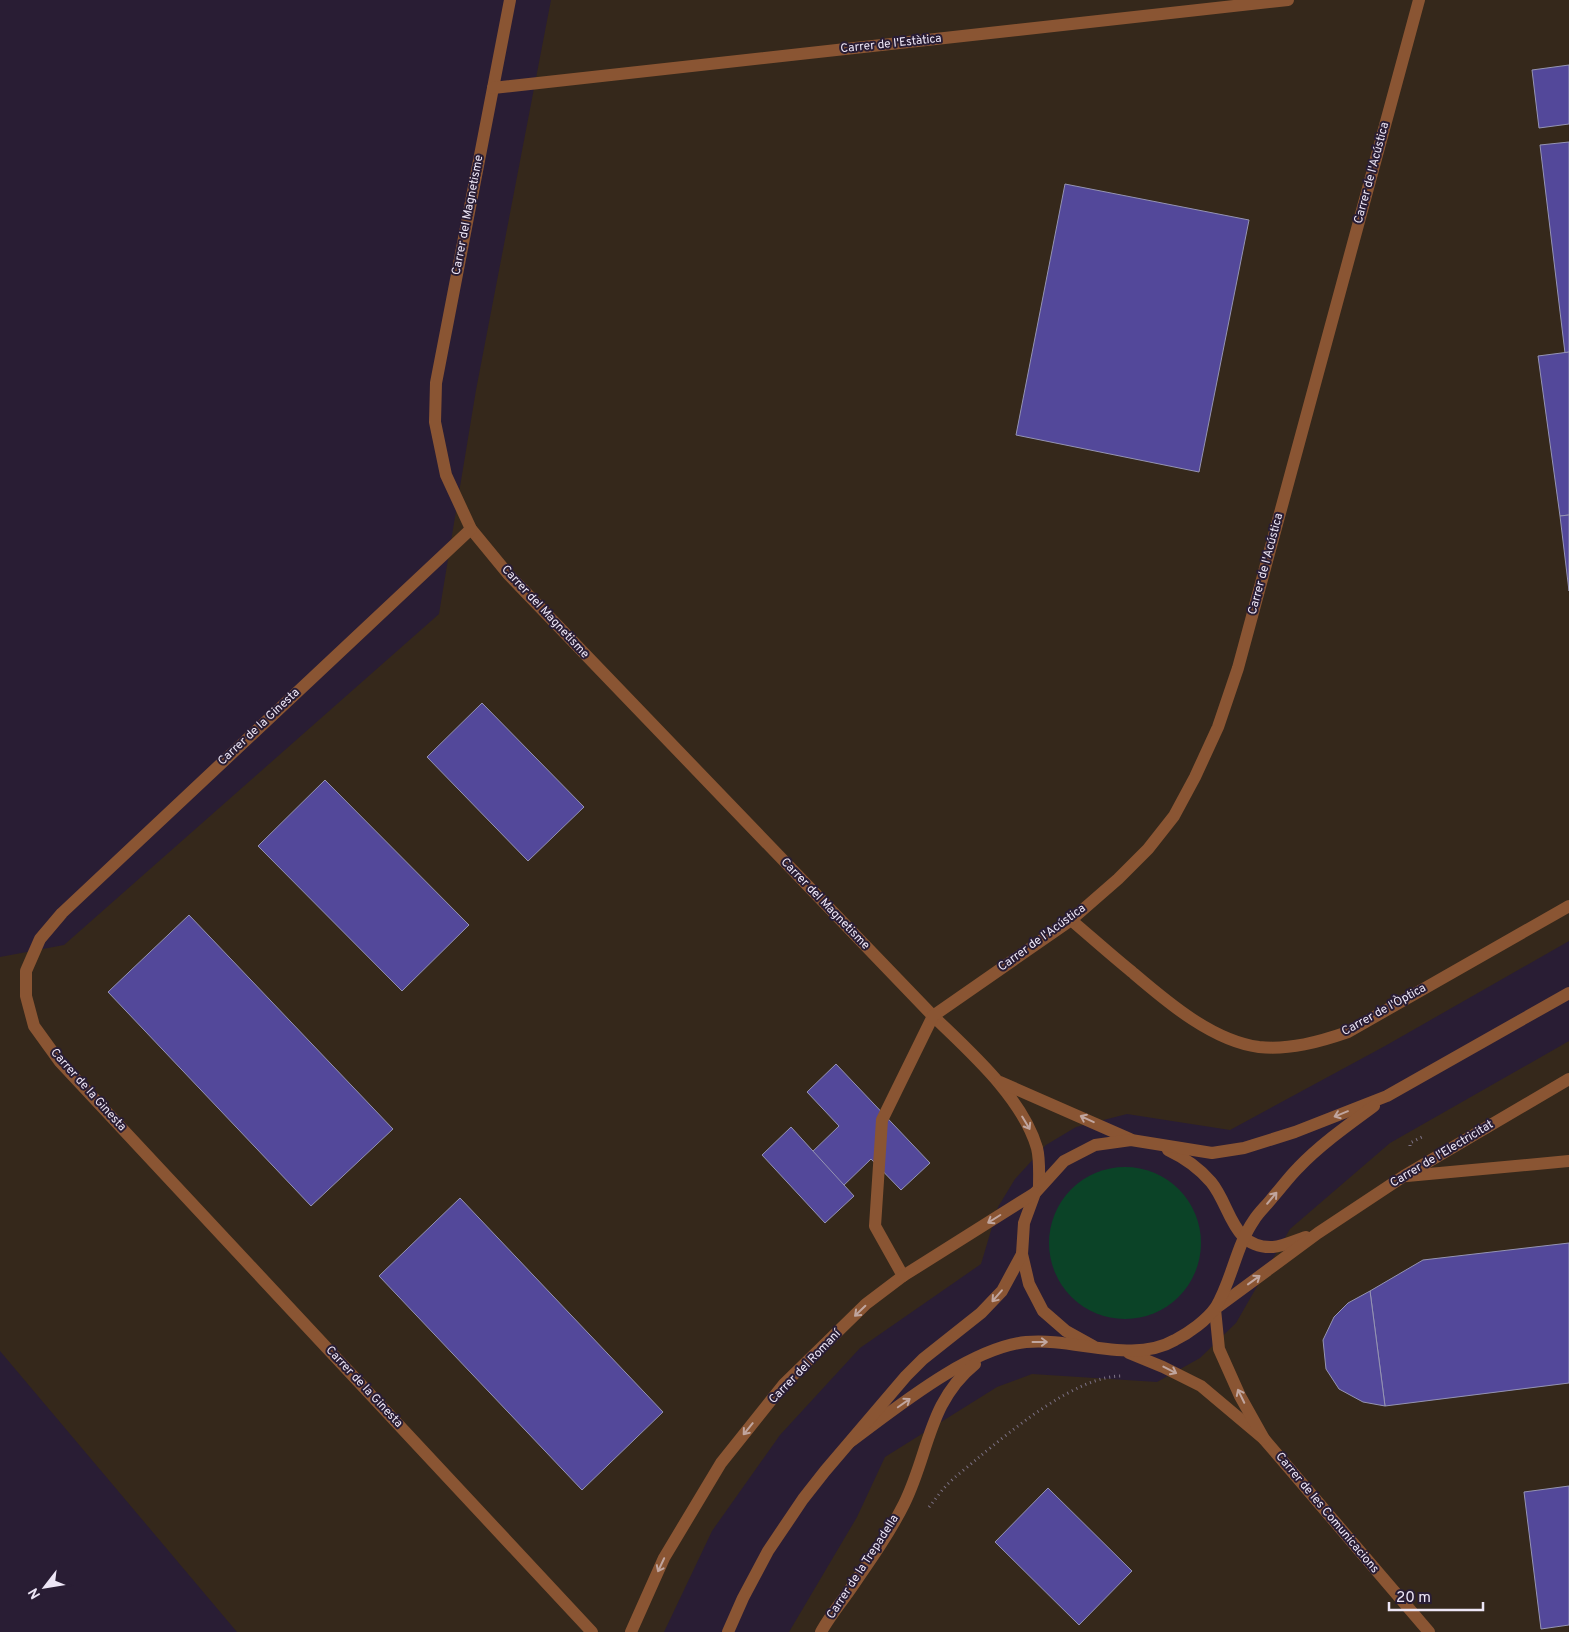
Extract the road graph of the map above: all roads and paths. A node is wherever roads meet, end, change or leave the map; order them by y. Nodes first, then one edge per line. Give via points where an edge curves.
1 (510, 0) edge
2 (1288, 0) edge
3 (1419, 0) edge
4 (493, 88) junction
5 (470, 529) junction
6 (1569, 906) edge
7 (1071, 920) junction
8 (1569, 993) edge
9 (932, 1016) junction
10 (1569, 1079) edge
11 (1000, 1082) junction
12 (1387, 1096) junction
13 (1131, 1140) junction
14 (1156, 1144) junction
15 (1569, 1161) edge
16 (1404, 1176) junction
17 (1037, 1190) junction
18 (1228, 1214) junction
19 (1318, 1233) junction
20 (1245, 1238) junction
21 (1022, 1254) junction
22 (1233, 1264) junction
23 (903, 1276) junction
24 (1215, 1309) junction
25 (1093, 1346) junction
26 (993, 1350) junction
27 (1124, 1352) junction
28 (1096, 1382) dead end
29 (1264, 1439) junction
30 (850, 1442) junction
31 (946, 1486) dead end
32 (592, 1632) edge
33 (630, 1632) edge
34 (728, 1632) edge
35 (821, 1632) edge
36 (1429, 1632) edge

1 - 4 street, Carrer del Magnetisme
2 - 4 street, Carrer de l'Estàtica
3 - 7 street, Carrer de l'Acústica via 1238,668 1218,727 1174,816 1148,849
4 - 5 street, Carrer del Magnetisme via 436,383 435,422 446,475
5 - 9 street, Carrer del Magnetisme via 515,581
5 - 32 street, Carrer de la Ginesta via 62,913 40,939 26,971 26,996 34,1026 60,1062
6 - 7 street, Carrer de l'Òptica via 1348,1032 1287,1048 1258,1047 1204,1026 1176,1008
7 - 9 street, Carrer de l'Acústica
8 - 12 street
9 - 11 street, Carrer del Magnetisme
9 - 23 street via 882,1120 876,1226
10 - 16 street, Carrer de l'Electricitat
13 -> 11 street, Carrer del Magnetisme
11 -> 17 street, Carrer del Magnetisme via 1029,1127 1038,1150
12 -> 14 street via 1244,1148 1212,1153
20 -> 12 street via 1253,1221 1298,1168
13 - 14 street
13 - 17 street via 1096,1145 1064,1161
14 - 18 street via 1187,1159 1212,1183
15 - 16 street
16 - 19 street, Carrer de l'Electricitat
17 - 21 street via 1024,1223
17 -> 23 street, Carrer del Romaní
18 - 20 street
18 - 22 street via 1234,1240
19 - 20 street, Carrer de l'Electricitat via 1275,1247 1252,1243
24 -> 19 street, Carrer de l'Electricitat
20 - 22 street
21 - 25 street via 1029,1284 1043,1311 1066,1332
21 -> 30 street via 1002,1292 923,1359
22 - 24 street
23 -> 33 street, Carrer del Romaní via 866,1304 784,1384 721,1463 664,1558
24 - 27 street, Carrer de l'Electricitat via 1174,1342 1147,1350
29 -> 24 street, Carrer de les Comunicacions via 1219,1349
26 -> 25 street via 1010,1344 1046,1341
25 - 27 street
30 -> 26 street via 923,1389
26 - 35 street, Carrer de la Trepadella via 957,1380 946,1396 904,1504
27 -> 29 street, Carrer de les Comunicacions via 1163,1366 1200,1386
28 - 31 path via 1062,1396 1007,1434
29 - 36 street, Carrer de les Comunicacions
30 - 34 street via 803,1500 768,1551

